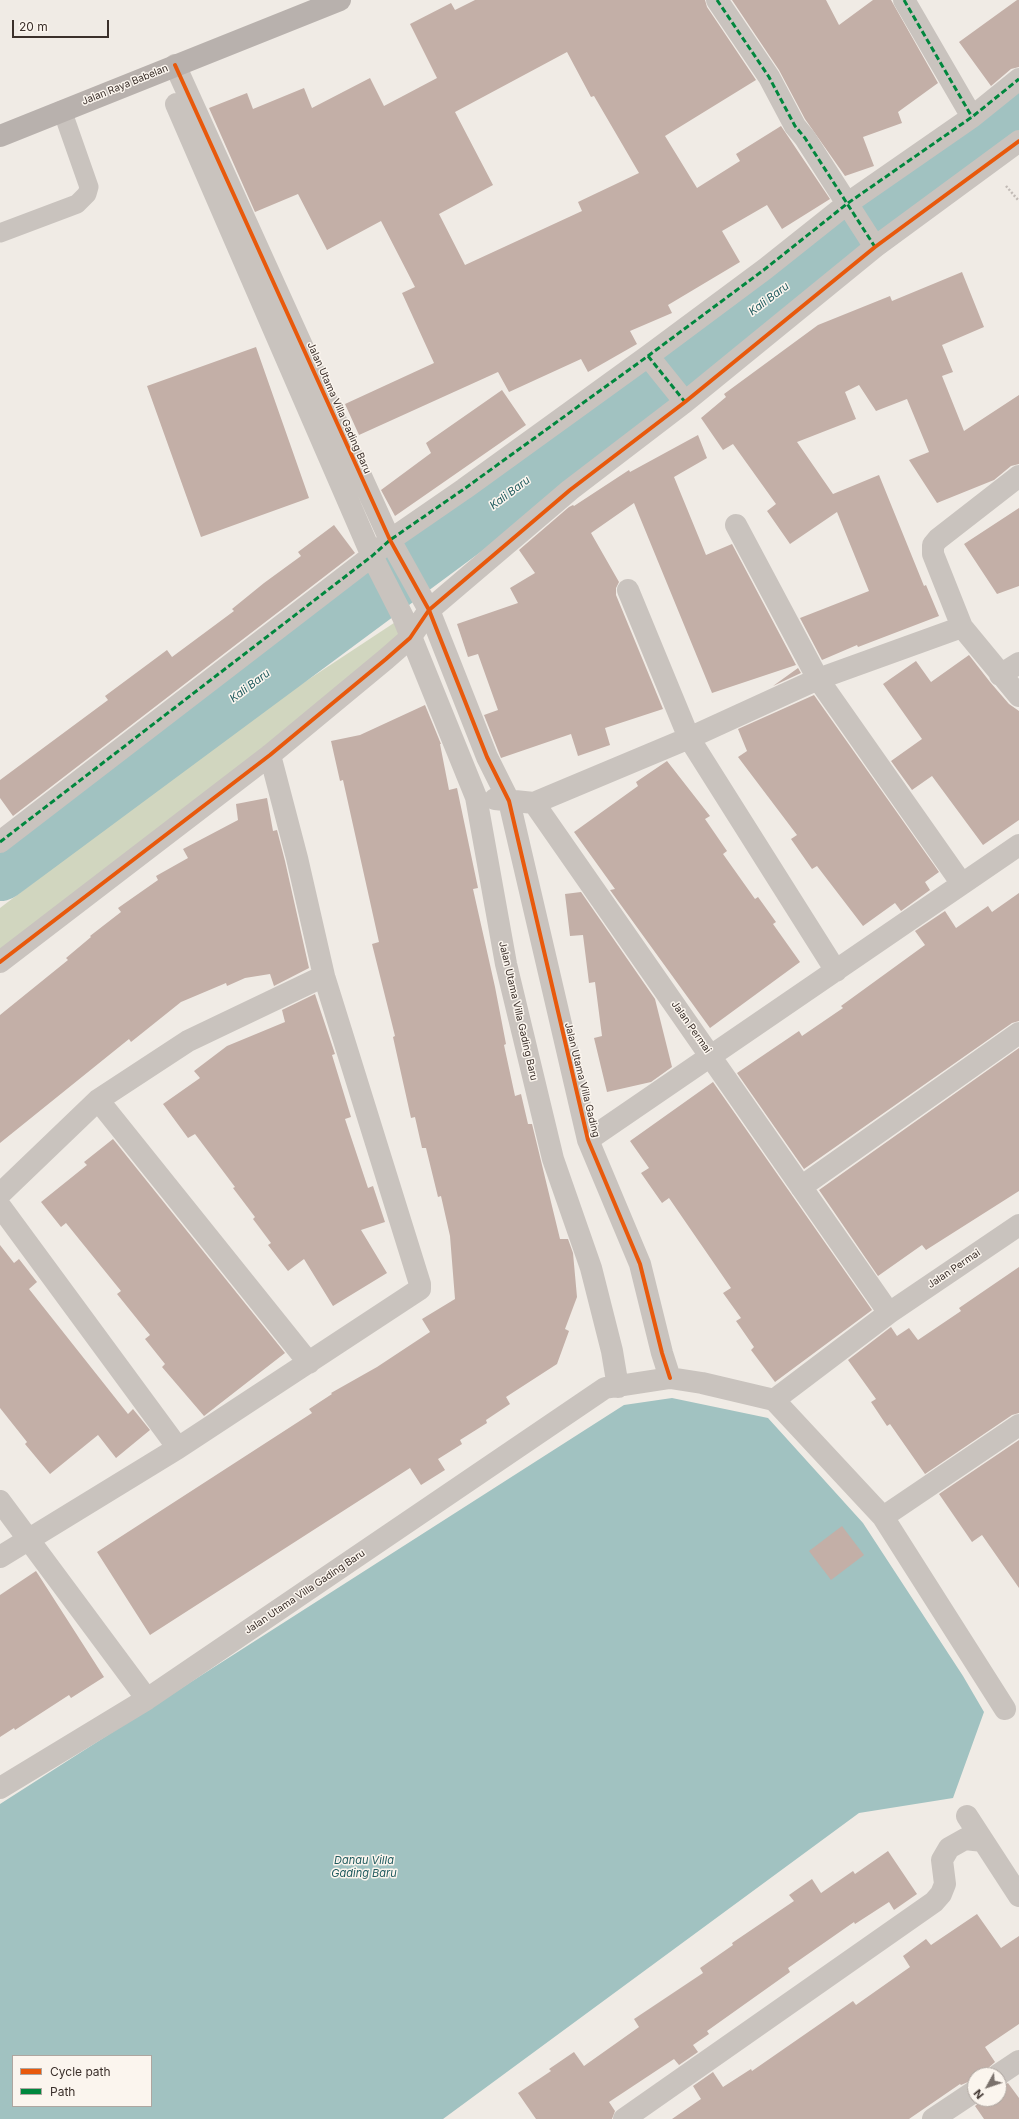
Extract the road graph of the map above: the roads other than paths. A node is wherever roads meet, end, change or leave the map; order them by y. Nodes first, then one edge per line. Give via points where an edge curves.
1 (340, 0) edge
2 (717, 0) edge
3 (904, 0) edge
4 (168, 68) junction
5 (1019, 79) edge
6 (62, 110) junction
7 (972, 116) junction
8 (0, 136) edge
9 (1019, 141) edge
10 (851, 208) junction
11 (0, 233) edge
12 (874, 245) junction
13 (651, 360) junction
14 (682, 399) junction
15 (1019, 476) edge
16 (736, 525) dead end
17 (394, 548) junction
18 (376, 563) junction
19 (628, 590) dead end
20 (426, 604) junction
21 (962, 627) junction
22 (410, 638) junction
23 (1019, 663) edge
24 (1000, 675) junction
25 (818, 679) junction
26 (1019, 696) edge
27 (689, 738) junction
28 (270, 755) junction
29 (476, 797) junction
30 (509, 801) junction
31 (534, 803) junction
32 (0, 842) edge
33 (1019, 844) edge
34 (962, 884) junction
35 (0, 962) edge
36 (836, 971) junction
37 (324, 976) junction
38 (1019, 1033) edge
39 (711, 1055) junction
40 (98, 1100) junction
41 (588, 1140) junction
42 (802, 1187) junction
43 (0, 1194) edge
44 (0, 1206) edge
45 (1019, 1225) edge
46 (889, 1313) junction
47 (309, 1363) junction
48 (670, 1378) junction
49 (611, 1387) junction
50 (774, 1400) junction
51 (1019, 1426) edge
52 (178, 1448) junction
53 (0, 1501) edge
54 (883, 1517) junction
55 (29, 1538) junction
56 (0, 1557) edge
57 (147, 1699) junction
58 (1005, 1709) dead end
59 (0, 1788) edge
60 (967, 1816) dead end
61 (983, 1841) junction
62 (1019, 1896) edge
63 (1019, 2061) edge
64 (1007, 2069) edge
65 (967, 2096) edge
66 (624, 2119) edge
67 (933, 2119) edge

1 - 4 main road, Jalan Raya Babelan
2 - 10 street via 769,77 795,126
3 - 7 street
4 - 6 main road, Jalan Raya Babelan
4 - 17 street, Jalan Utama Villa Gading Baru
4 - 18 street
5 - 7 street
6 - 8 main road, Jalan Raya Babelan
6 - 11 lane via 89,187 87,194 77,204
7 - 10 street
9 - 12 street
10 - 12 street
10 - 13 street via 765,269
12 - 14 street
13 - 14 street
13 - 17 street via 464,489
14 - 20 street
15 - 21 street via 933,545 933,554
16 - 25 street
17 - 18 street
17 - 20 street, Jalan Utama Villa Gading Baru
18 - 22 street, Jalan Utama Villa Gading Baru
18 - 32 street
19 - 27 street
20 - 22 street
20 - 30 street, Jalan Utama Villa Gading Baru via 486,757
21 - 24 street
21 - 25 street
22 - 28 street
22 - 29 street, Jalan Utama Villa Gading Baru
23 - 24 street
24 - 26 street
25 - 27 street
25 - 34 street
27 - 31 street
27 - 36 street
28 - 35 street
28 - 37 street
29 - 30 street
29 - 49 street, Jalan Utama Villa Gading Baru via 508,972 553,1159 591,1268 612,1351
30 - 31 street
30 - 41 street, Jalan Utama Villa Gading
31 - 39 street, Jalan Permai
33 - 34 street
34 - 36 street
36 - 39 street
37 - 40 street via 188,1041
37 - 47 street via 420,1284 417,1292
38 - 42 street
39 - 41 street
39 - 42 street, Jalan Permai
40 - 43 street
40 - 47 street
41 - 48 street, Jalan Utama Villa Gading via 640,1264
42 - 46 street, Jalan Permai
44 - 52 street
45 - 46 street, Jalan Permai
46 - 50 street, Jalan Permai
47 - 52 street
48 - 49 street
48 - 50 street
49 - 57 street, Jalan Utama Villa Gading Baru
50 - 54 street
51 - 54 street
52 - 55 street
53 - 55 street
54 - 58 street
55 - 56 street
55 - 57 street
57 - 59 street, Jalan Utama Villa Gading Baru
60 - 61 street
61 - 62 street
61 - 66 street via 965,1839 949,1848 942,1860 945,1884 934,1902
63 - 64 street
65 - 67 street

